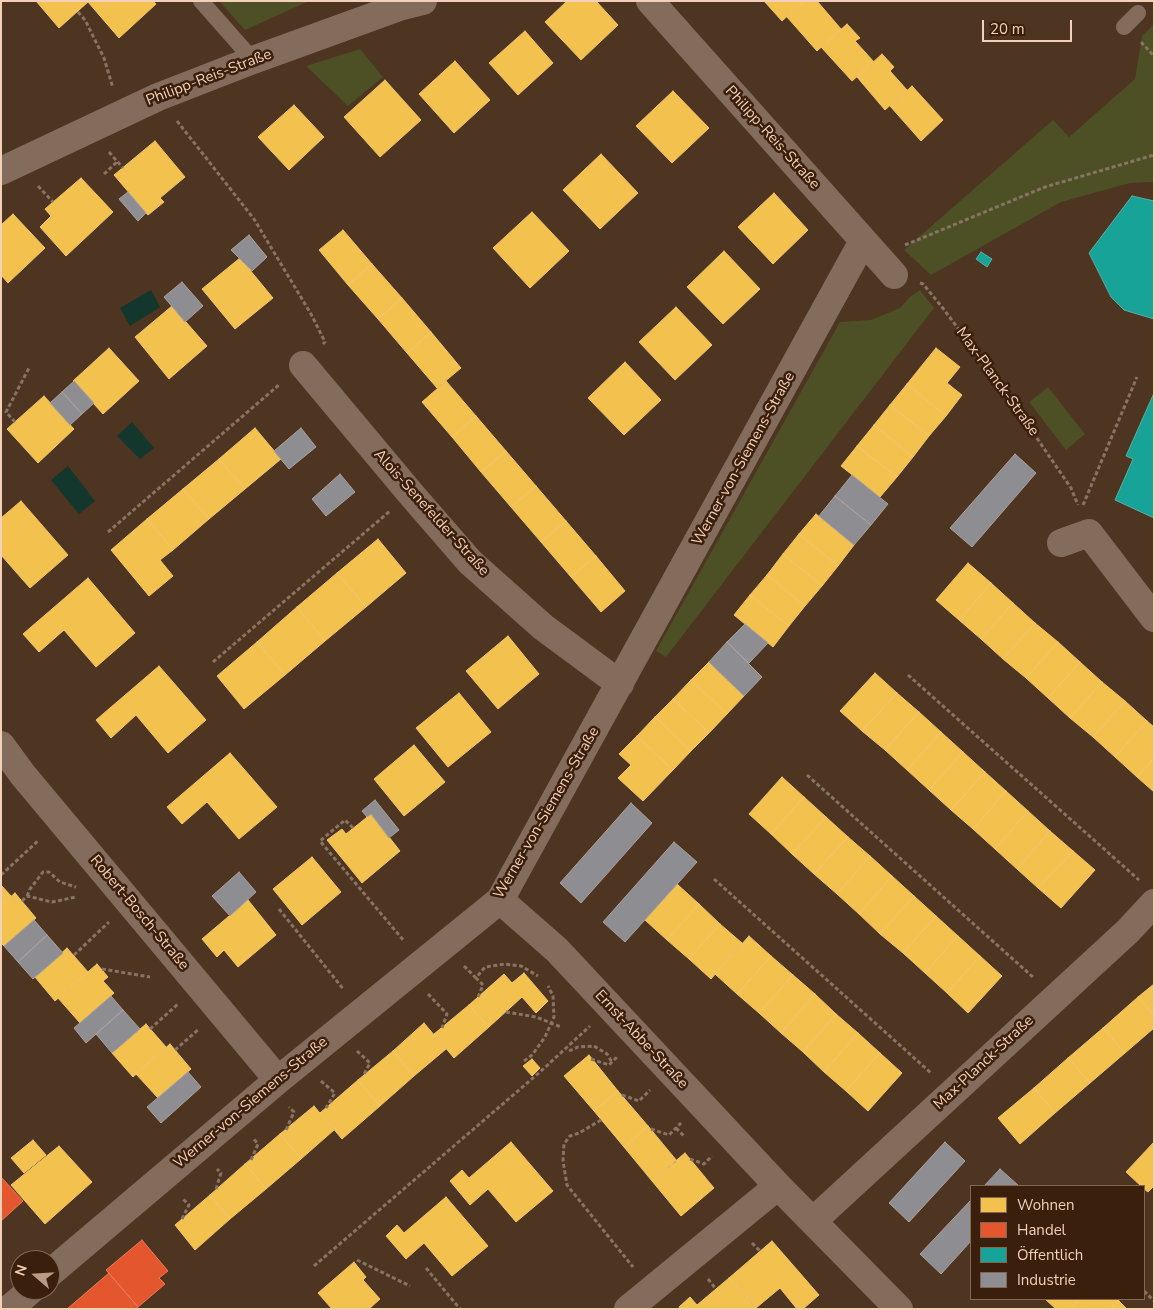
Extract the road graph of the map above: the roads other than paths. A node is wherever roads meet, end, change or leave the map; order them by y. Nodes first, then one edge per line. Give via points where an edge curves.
1 (201, 1) edge
2 (423, 1) edge
3 (650, 1) edge
4 (1138, 13) dead end
5 (1124, 27) dead end
6 (253, 60) junction
7 (1, 171) edge
8 (863, 241) junction
9 (894, 275) road end
10 (304, 364) road end
11 (1061, 543) dead end
12 (1154, 618) edge
13 (620, 684) junction
14 (1, 745) edge
15 (1148, 893) edge
16 (500, 900) junction
17 (278, 1080) junction
18 (778, 1186) junction
19 (813, 1221) junction
20 (60, 1265) edge
21 (19, 1300) edge
22 (9, 1309) edge
23 (628, 1309) edge
24 (899, 1309) edge

1 - 6 lane
2 - 6 street, Philipp-Reis-Straße
3 - 8 street, Philipp-Reis-Straße
4 - 5 lane
6 - 7 street, Philipp-Reis-Straße via 158,97
8 - 9 street, Philipp-Reis-Straße
8 - 13 street, Werner-von-Siemens-Straße
10 - 13 street, Alois-Senefelder-Straße via 470,562 543,627
11 - 12 street via 1089,533
13 - 16 street, Werner-von-Siemens-Straße
14 - 17 street, Robert-Bosch-Straße
15 - 19 street, Max-Planck-Straße via 1128,930
16 - 17 street, Werner-von-Siemens-Straße
16 - 18 street, Ernst-Abbe-Straße via 557,950
17 - 20 street, Werner-von-Siemens-Straße
18 - 19 street, Ernst-Abbe-Straße
18 - 23 street
19 - 24 street, Ernst-Abbe-Straße
21 - 22 street

